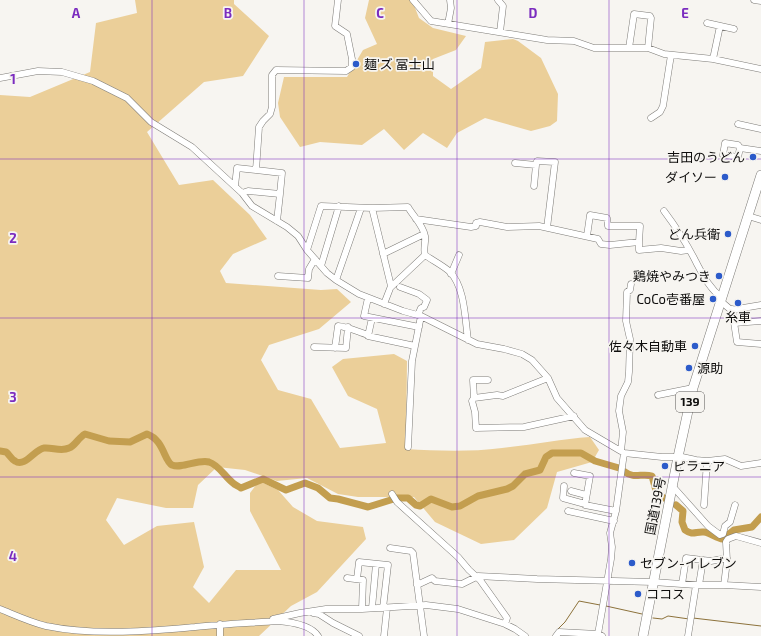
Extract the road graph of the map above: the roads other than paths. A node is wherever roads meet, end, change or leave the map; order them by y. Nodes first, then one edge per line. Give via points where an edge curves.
1 (338, 0) edge
2 (413, 0) edge
3 (450, 0) edge
4 (498, 0) edge
5 (754, 0) edge
6 (761, 1) edge
7 (707, 23) dead end
8 (448, 24) junction
9 (720, 26) junction
10 (734, 29) dead end
11 (500, 32) junction
12 (630, 48) junction
13 (648, 48) junction
14 (671, 55) junction
15 (713, 59) junction
16 (761, 69) edge
17 (0, 78) edge
18 (651, 118) dead end
19 (738, 124) dead end
20 (761, 129) edge
21 (740, 148) dead end
22 (761, 151) edge
23 (515, 163) dead end
24 (536, 165) junction
25 (256, 170) junction
26 (761, 175) edge
27 (235, 186) junction
28 (534, 186) dead end
29 (761, 186) edge
30 (242, 192) junction
31 (280, 194) junction
32 (339, 206) junction
33 (361, 208) junction
34 (372, 208) junction
35 (664, 211) dead end
36 (750, 217) junction
37 (416, 219) junction
38 (761, 220) edge
39 (277, 221) junction
40 (547, 228) junction
41 (424, 234) junction
42 (587, 236) junction
43 (639, 242) junction
44 (307, 250) junction
45 (689, 250) junction
46 (383, 254) junction
47 (424, 255) junction
48 (459, 256) dead end
49 (315, 259) junction
50 (321, 266) junction
51 (451, 274) junction
52 (278, 276) dead end
53 (336, 280) junction
54 (631, 284) dead end
55 (391, 287) junction
56 (400, 287) dead end
57 (368, 298) junction
58 (384, 304) junction
59 (726, 304) junction
60 (761, 305) edge
61 (420, 316) junction
62 (372, 318) junction
63 (761, 321) edge
64 (734, 323) junction
65 (348, 327) junction
66 (419, 327) junction
67 (368, 335) junction
68 (468, 340) junction
69 (761, 344) edge
70 (415, 346) junction
71 (314, 347) dead end
72 (336, 348) junction
73 (548, 378) junction
74 (488, 380) dead end
75 (693, 388) junction
76 (658, 396) dead end
77 (474, 398) junction
78 (574, 416) junction
79 (408, 447) dead end
80 (622, 452) junction
81 (680, 457) junction
82 (707, 461) junction
83 (761, 463) edge
84 (574, 473) dead end
85 (564, 486) dead end
86 (675, 489) junction
87 (572, 492) dead end
88 (392, 494) dead end
89 (586, 495) junction
90 (585, 504) junction
91 (704, 505) dead end
92 (735, 505) dead end
93 (568, 511) dead end
94 (616, 511) junction
95 (614, 520) junction
96 (761, 542) edge
97 (390, 548) dead end
98 (727, 558) junction
99 (702, 560) junction
100 (376, 564) junction
101 (476, 576) junction
102 (347, 578) dead end
103 (357, 579) junction
104 (607, 581) junction
105 (654, 582) junction
106 (682, 584) junction
107 (417, 585) junction
108 (698, 585) junction
109 (724, 585) junction
110 (761, 587) edge
111 (420, 605) junction
112 (0, 608) edge
113 (372, 608) junction
114 (385, 608) junction
115 (362, 609) junction
116 (309, 612) junction
117 (262, 622) junction
118 (220, 624) junction
119 (505, 624) junction
120 (600, 635) edge
121 (220, 636) edge
122 (318, 636) edge
123 (359, 636) edge
124 (384, 636) edge
125 (424, 636) edge
126 (525, 636) edge
127 (556, 636) edge
128 (643, 636) edge
129 (646, 636) edge
130 (688, 636) edge

1 - 25 street via 335,26 347,34 352,67 346,71 276,70 272,75 270,114 259,127
2 - 8 street via 431,21
3 - 8 street
4 - 11 street via 503,6
5 - 6 street
7 - 9 street
8 - 11 street
9 - 10 street
9 - 15 street
11 - 12 street via 547,40 574,41 594,48
12 - 13 street
12 - 13 street via 634,14 651,18
13 - 14 street
14 - 15 street
14 - 18 street via 663,106 660,112
15 - 16 street
17 - 27 street via 47,70 76,75 111,89 126,98 151,122 192,147
19 - 20 street
21 - 22 street
23 - 24 street
24 - 28 street
24 - 40 street via 537,162 555,162
25 - 27 street via 237,168
25 - 31 street via 282,173
26 - 36 highway, 国道139号 / 139
27 - 30 street
29 - 36 highway, 国道139号 / 139
30 - 31 street
30 - 39 street via 252,206
31 - 39 street
32 - 33 street
32 - 44 street via 321,206
32 - 50 street
33 - 34 street
33 - 53 street
34 - 37 street via 408,207
34 - 46 street
35 - 45 street
36 - 38 street
36 - 59 highway, 国道139号 / 139
37 - 40 street via 471,227 480,222 507,227
37 - 41 street
39 - 44 street via 298,236
40 - 42 street
41 - 46 street
41 - 47 street
42 - 43 street via 598,239 601,244
42 - 43 street via 590,215 607,218 608,226 640,226
43 - 45 street via 639,250
44 - 49 street
45 - 59 street via 703,276
46 - 55 street
47 - 51 street
47 - 55 street
48 - 51 street
49 - 50 street
49 - 52 street via 308,278
50 - 53 street
51 - 68 street via 461,292
53 - 57 street
54 - 80 street via 627,292 626,314 630,338 629,372 619,411
55 - 58 street
56 - 61 street via 427,300 421,308
57 - 58 street
57 - 62 street via 364,316
58 - 61 street
59 - 60 street
59 - 64 street
59 - 75 highway, 国道139号 / 139
59 - 81 highway, 国道139号 / 139 via 691,411
61 - 66 street
61 - 68 street
62 - 66 street
62 - 67 street
63 - 64 street
64 - 69 street via 737,342
65 - 67 street
65 - 72 street via 346,348
65 - 72 street via 338,326
66 - 70 street
67 - 70 street
68 - 73 street via 522,354 532,360
70 - 79 street
71 - 72 street
73 - 77 street via 502,396
73 - 78 street via 557,398
74 - 77 street via 472,380
75 - 76 street
75 - 81 highway, 国道139号 / 139
77 - 78 street via 472,402 476,412 476,428 524,427
78 - 80 street via 585,430
80 - 81 street
80 - 94 street
81 - 82 street
81 - 86 highway, 国道139号 / 139
81 - 105 highway, 国道139号 / 139
82 - 83 street via 725,459 741,466
82 - 91 street
84 - 89 street via 590,476
85 - 90 street via 563,498
86 - 92 street via 708,526 720,535 730,522
86 - 105 highway, 国道139号 / 139
87 - 89 street
88 - 101 street via 397,502
89 - 90 street
90 - 94 street
93 - 95 street
94 - 95 street
95 - 104 street via 610,533 612,547
96 - 98 street via 731,537 726,542
97 - 107 street via 412,551
98 - 99 street
98 - 109 street
99 - 106 street via 686,558
99 - 108 street
100 - 103 street via 359,562
100 - 113 street
100 - 114 street via 388,565
101 - 104 street
101 - 107 street via 462,584 435,581 432,578
101 - 119 street via 486,586 507,618
102 - 103 street
103 - 115 street via 363,580
104 - 105 street
104 - 120 street
105 - 106 street
105 - 128 highway, 国道139号 / 139
105 - 129 highway, 国道139号 / 139
106 - 108 street
107 - 111 street
108 - 109 street
108 - 130 street
109 - 110 street
111 - 114 street
111 - 119 street via 458,609
111 - 125 street
112 - 118 street via 46,626 81,631 148,631
113 - 114 street
113 - 115 street
114 - 124 street
115 - 116 street via 326,609
116 - 117 street
116 - 123 street via 319,614
117 - 118 street
117 - 122 street via 286,622 311,629
118 - 121 street
119 - 126 street
120 - 127 street via 559,632

